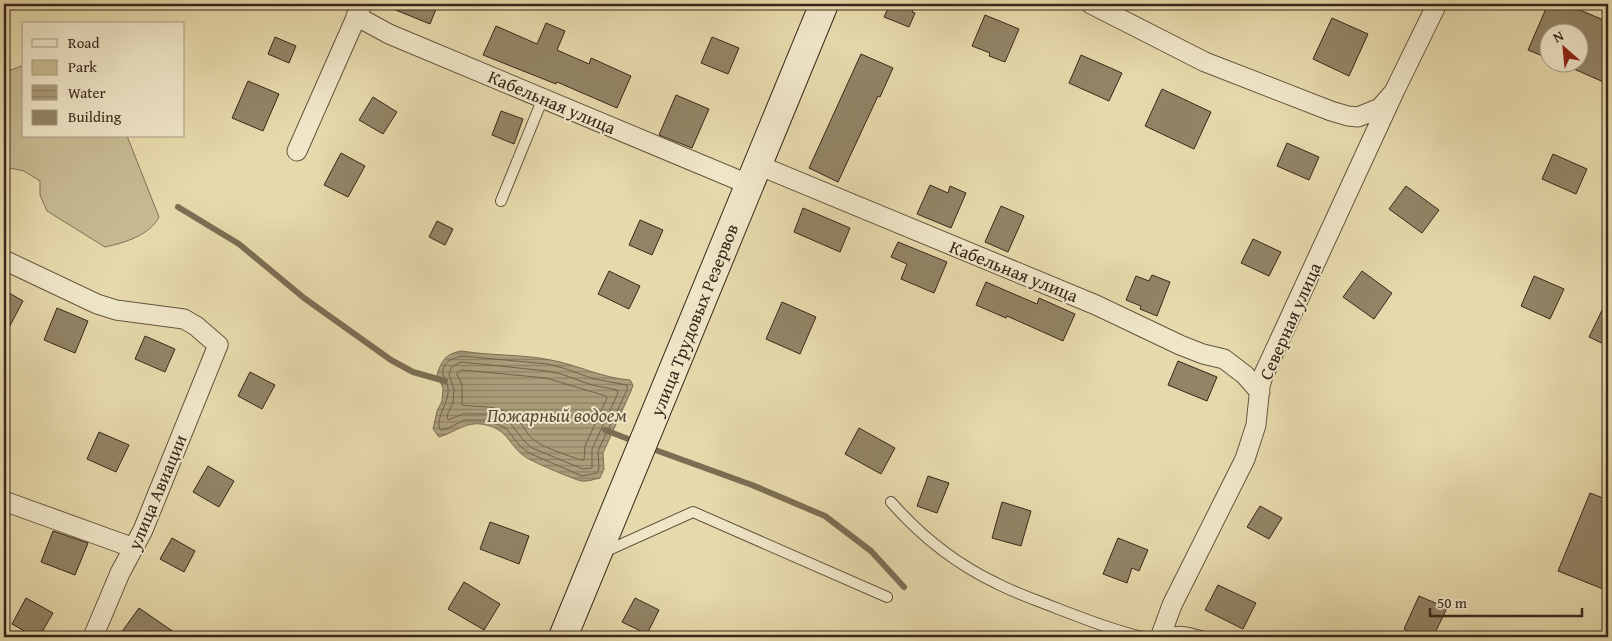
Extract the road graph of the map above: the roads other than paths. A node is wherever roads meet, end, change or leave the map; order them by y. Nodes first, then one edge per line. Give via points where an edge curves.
1 (824, 4) edge
2 (1091, 4) edge
3 (1437, 4) edge
4 (359, 10) edge
5 (1394, 92) junction
6 (543, 98) junction
7 (296, 151) dead end
8 (754, 175) junction
9 (502, 201) dead end
10 (4, 260) edge
11 (1260, 392) junction
12 (4, 501) edge
13 (891, 502) dead end
14 (134, 548) junction
15 (597, 555) junction
16 (887, 597) dead end
17 (1153, 636) edge
18 (93, 637) edge
19 (563, 637) edge
20 (1204, 637) edge

1 - 8 main road, улица Трудовых Резервов
2 - 5 street via 1205,62 1348,116 1358,117 1380,108
3 - 5 street, Северная улица
4 - 6 street, Кабельная улица via 389,34
4 - 7 street
5 - 11 street, Северная улица via 1271,358
6 - 8 street, Кабельная улица
6 - 9 lane
8 - 11 street, Кабельная улица via 1096,305 1180,345 1224,359
8 - 15 main road, улица Трудовых Резервов
10 - 14 street, улица Авиации via 97,304 116,310 184,319 218,345
11 - 17 street, Северная улица via 1256,425 1245,459 1172,605
12 - 14 street
13 - 17 lane via 922,535 998,584 1129,634
14 - 18 street, улица Авиации
15 - 16 lane via 693,512
15 - 19 main road, улица Трудовых Резервов
17 - 20 lane via 1184,631

